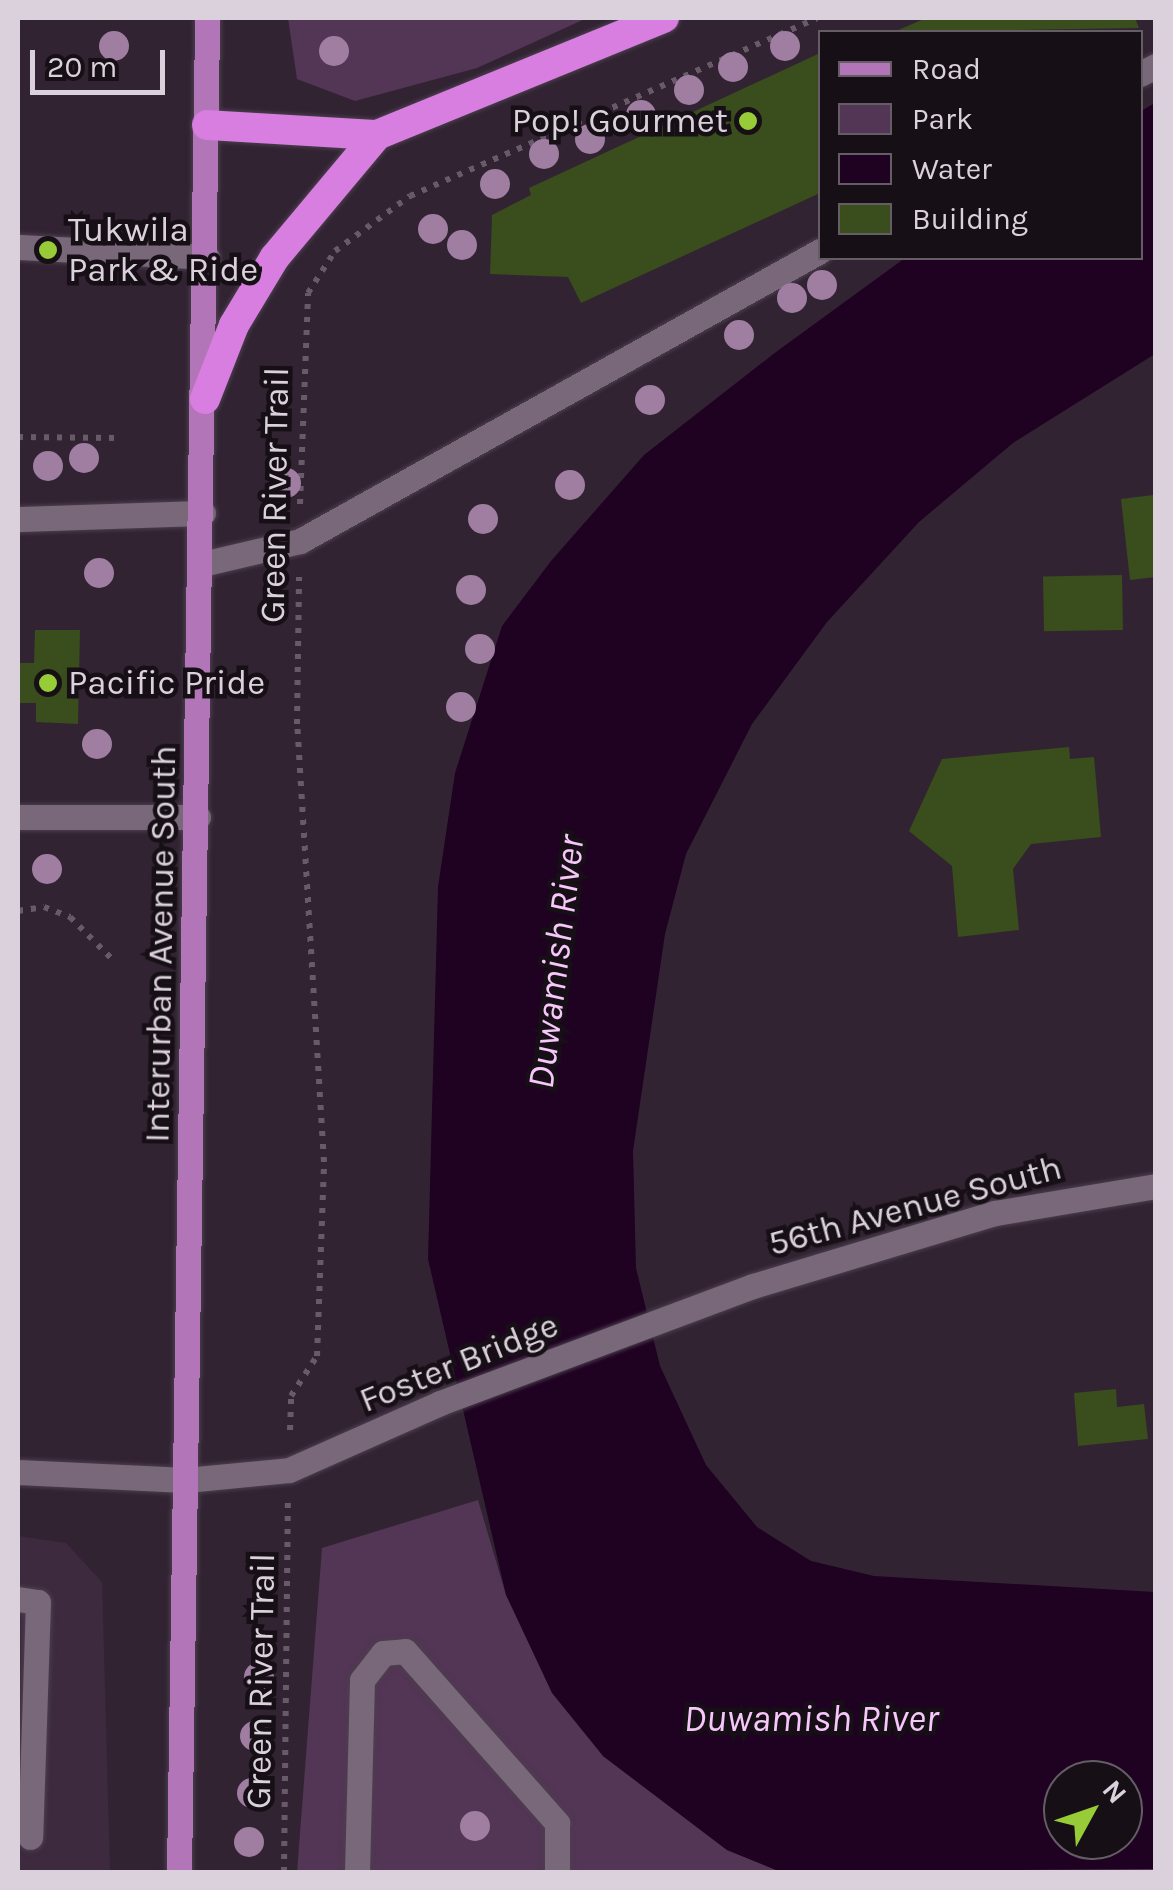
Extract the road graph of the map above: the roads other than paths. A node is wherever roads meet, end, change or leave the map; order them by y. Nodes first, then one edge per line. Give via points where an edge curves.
1 (207, 18) edge
2 (664, 18) edge
3 (207, 125) junction
4 (377, 135) junction
5 (18, 247) edge
6 (818, 253) edge
7 (207, 257) junction
8 (205, 399) junction
9 (203, 513) junction
10 (18, 519) edge
11 (202, 564) junction
12 (18, 816) edge
13 (198, 817) junction
14 (1156, 1186) edge
15 (753, 1286) joint
16 (18, 1472) edge
17 (186, 1480) junction
18 (18, 1599) edge
19 (30, 1837) dead end
20 (179, 1872) edge
21 (357, 1872) edge
22 (556, 1872) edge

1 - 3 main road, Interurban Avenue South
2 - 4 highway
3 - 4 highway
3 - 7 main road, Interurban Avenue South
4 - 8 highway via 275,257 234,325
5 - 7 street
6 - 11 street via 300,541
7 - 8 main road, Interurban Avenue South
8 - 9 main road, Interurban Avenue South
9 - 10 street
9 - 11 main road, Interurban Avenue South
11 - 13 main road, Interurban Avenue South
12 - 13 street
13 - 17 main road, Interurban Avenue South
14 - 15 street, 56th Avenue South via 995,1213
15 - 17 street, Foster Bridge via 440,1403 289,1470
16 - 17 street, Foster Bridge
17 - 20 main road, Interurban Avenue South
18 - 19 street via 38,1602
21 - 22 street via 362,1680 383,1653 405,1651 558,1823

